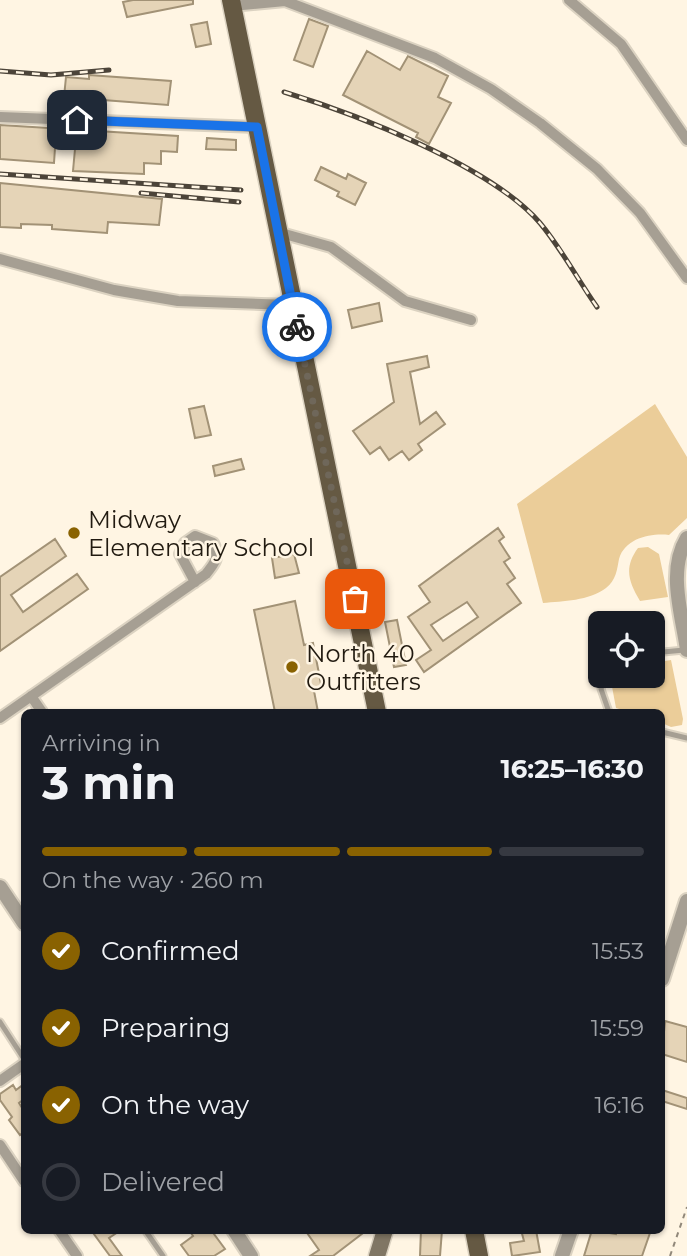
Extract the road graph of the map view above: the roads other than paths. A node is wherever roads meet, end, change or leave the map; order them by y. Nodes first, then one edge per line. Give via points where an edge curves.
1 (569, 0) edge
2 (232, 3) edge
3 (0, 117) edge
4 (257, 127) junction
5 (687, 140) edge
6 (281, 233) junction
7 (0, 259) edge
8 (687, 278) edge
9 (292, 305) junction
10 (471, 320) dead end
11 (687, 538) edge
12 (195, 582) dead end
13 (687, 650) edge
14 (665, 652) edge
15 (601, 688) edge
16 (31, 696) junction
17 (40, 709) edge
18 (376, 709) edge
19 (608, 709) edge
20 (0, 718) edge
21 (665, 733) edge
22 (687, 738) edge
23 (0, 887) edge
24 (687, 901) edge
25 (21, 918) edge
26 (665, 970) edge
27 (0, 1022) edge
28 (21, 1057) edge
29 (21, 1064) edge
30 (0, 1081) edge
31 (0, 1145) edge
32 (21, 1176) edge
33 (62, 1234) edge
34 (148, 1234) edge
35 (237, 1234) edge
36 (384, 1234) edge
37 (475, 1234) edge
38 (570, 1234) edge
39 (77, 1256) edge
40 (163, 1256) edge
41 (251, 1256) edge
42 (377, 1256) edge
43 (479, 1256) edge
44 (562, 1256) edge

1 - 5 street via 621,44
2 - 4 main road
2 - 8 street via 285,1 435,58 491,89 597,169 640,213
3 - 4 street
4 - 6 main road
6 - 9 main road
6 - 10 street via 331,247 405,302
7 - 9 street via 114,290 178,301
9 - 18 main road
11 - 13 street via 676,560
12 - 16 street
13 - 14 lane
15 - 19 lane
16 - 17 street
16 - 20 street
21 - 22 lane
23 - 25 street
24 - 26 street
27 - 28 lane
29 - 30 street
31 - 32 street
33 - 39 street
34 - 40 lane
35 - 41 street
36 - 42 main road
37 - 43 main road
38 - 44 street

